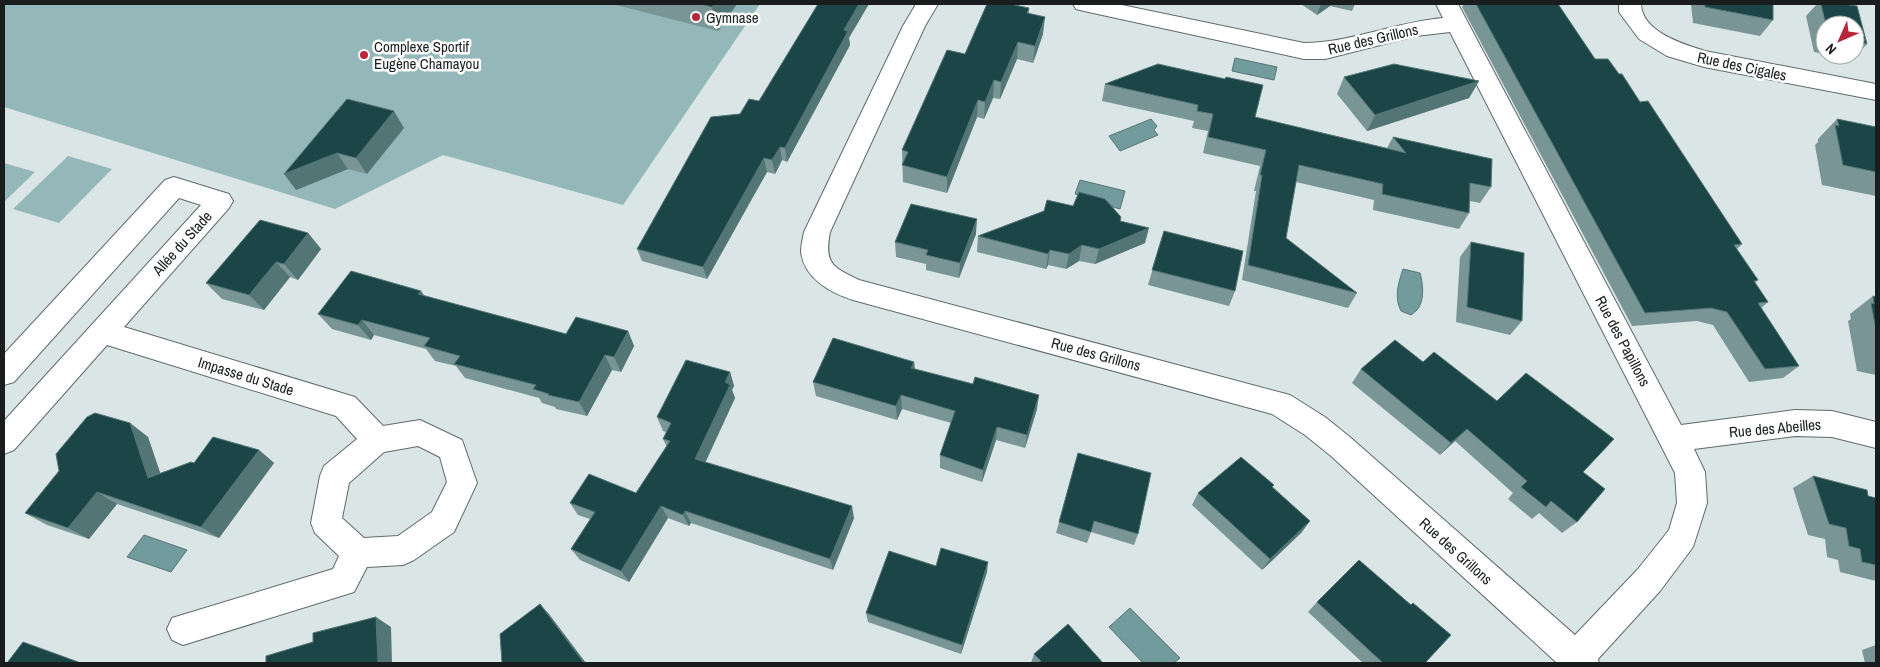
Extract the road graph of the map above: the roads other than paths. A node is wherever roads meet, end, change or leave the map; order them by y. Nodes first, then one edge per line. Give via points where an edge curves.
1 (927, 4) edge
2 (1084, 4) edge
3 (1630, 4) edge
4 (1452, 14) edge
5 (1876, 92) edge
6 (102, 332) junction
7 (4, 373) edge
8 (1876, 435) edge
9 (1674, 439) junction
10 (378, 440) junction
11 (4, 441) edge
12 (358, 553) junction
13 (183, 629) dead end
14 (1577, 661) edge

1 - 14 street, Rue des Grillons via 817,232 814,251 822,269 852,289 1280,404 1341,447
2 - 4 street, Rue des Grillons via 1304,51 1324,51 1416,28
3 - 5 street, Rue des Cigales via 1630,12 1647,34 1675,50 1704,59
4 - 9 street, Rue des Papillons
6 - 7 street, Allée du Stade via 220,201 174,187
6 - 10 street, Impasse du Stade via 345,406
6 - 11 street, Allée du Stade
8 - 9 street, Rue des Abeilles via 1832,424 1796,423
9 - 14 street, Rue des Papillons via 1690,472 1692,503 1682,537 1649,580
10 - 12 street via 335,476 326,523
10 - 12 street via 420,433 452,449 462,483 443,522 403,550
12 - 13 street via 343,581

